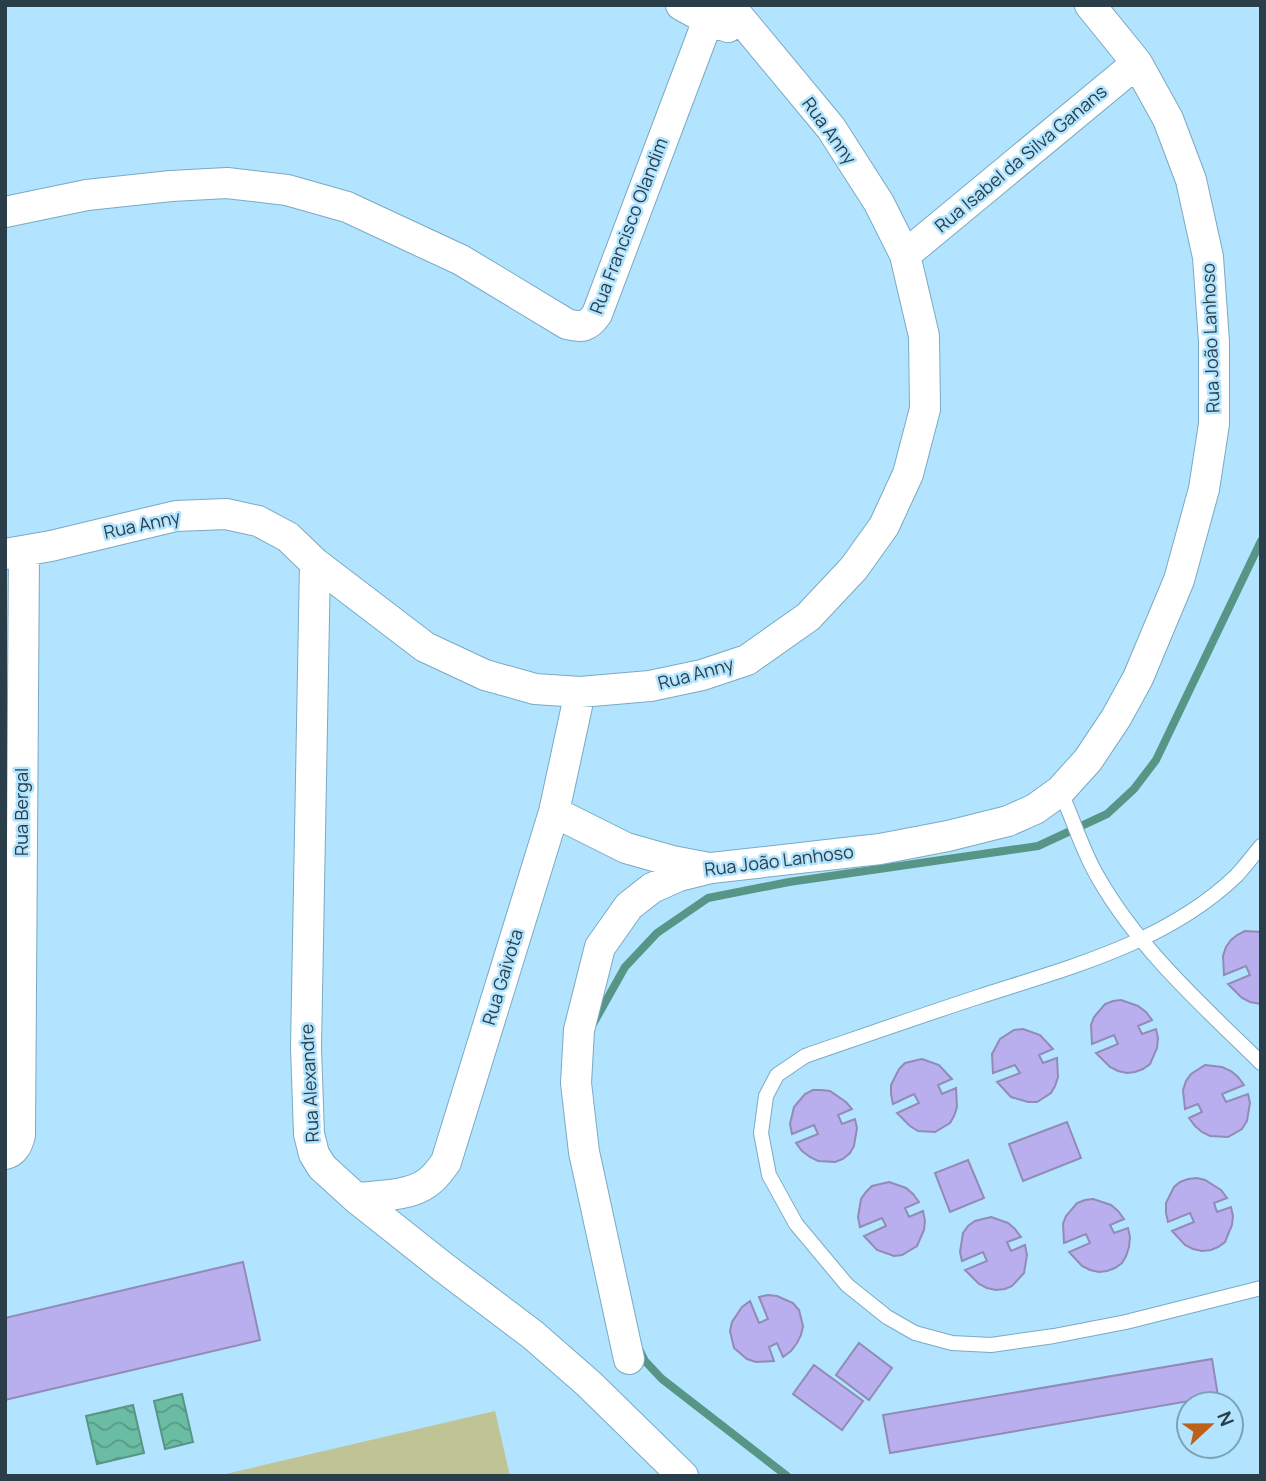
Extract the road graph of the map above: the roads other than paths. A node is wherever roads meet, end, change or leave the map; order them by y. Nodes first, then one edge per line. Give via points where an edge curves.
1 (681, 5) edge
2 (1090, 5) edge
3 (719, 13) edge
4 (1137, 63) junction
5 (5, 212) edge
6 (905, 255) junction
7 (14, 552) edge
8 (315, 562) junction
9 (580, 692) junction
10 (1066, 804) junction
11 (554, 812) junction
12 (1261, 846) edge
13 (711, 868) junction
14 (1140, 939) junction
15 (1261, 1063) edge
16 (7, 1154) edge
17 (356, 1198) junction
18 (1261, 1288) edge
19 (629, 1359) dead end
20 (683, 1476) edge

1 - 3 street
2 - 4 street, Rua João Lanhoso
3 - 5 street, Rua Francisco Olandim via 597,314 584,326 567,324 461,260 347,206 288,190 227,183 171,186 88,195
3 - 6 street, Rua Anny via 754,36 831,128 879,203
4 - 6 street, Rua Isabel da Silva Ganans
4 - 10 street, Rua João Lanhoso via 1168,119 1191,180 1208,257 1214,424 1204,489 1179,580 1138,678
6 - 9 street, Rua Anny via 924,337 925,409 908,474 884,526 854,568 808,617 747,660 702,676 650,686
7 - 8 street, Rua Anny via 176,516 226,514 258,522 288,537
7 - 16 street, Rua Bergal via 20,1135
8 - 9 street, Rua Anny via 425,648 485,676 535,689
8 - 17 street, Rua Alexandre via 306,1048 309,1133 322,1167
9 - 11 street, Rua Gaivota
10 - 13 street, Rua João Lanhoso via 880,849
10 - 14 lane via 1085,854
11 - 13 street via 626,848
11 - 17 street, Rua Gaivota via 446,1162 436,1176 414,1190
12 - 14 lane via 1238,874 1210,897
13 - 19 street, Rua João Lanhoso via 652,888 629,906 600,947 579,1030 576,1083 584,1152
14 - 15 lane
14 - 18 lane via 1068,968 805,1056 777,1075 766,1096 761,1133 769,1175 796,1224 847,1285 915,1333 952,1343 991,1345 1054,1336
17 - 20 street, Rua Alexandre via 533,1335

